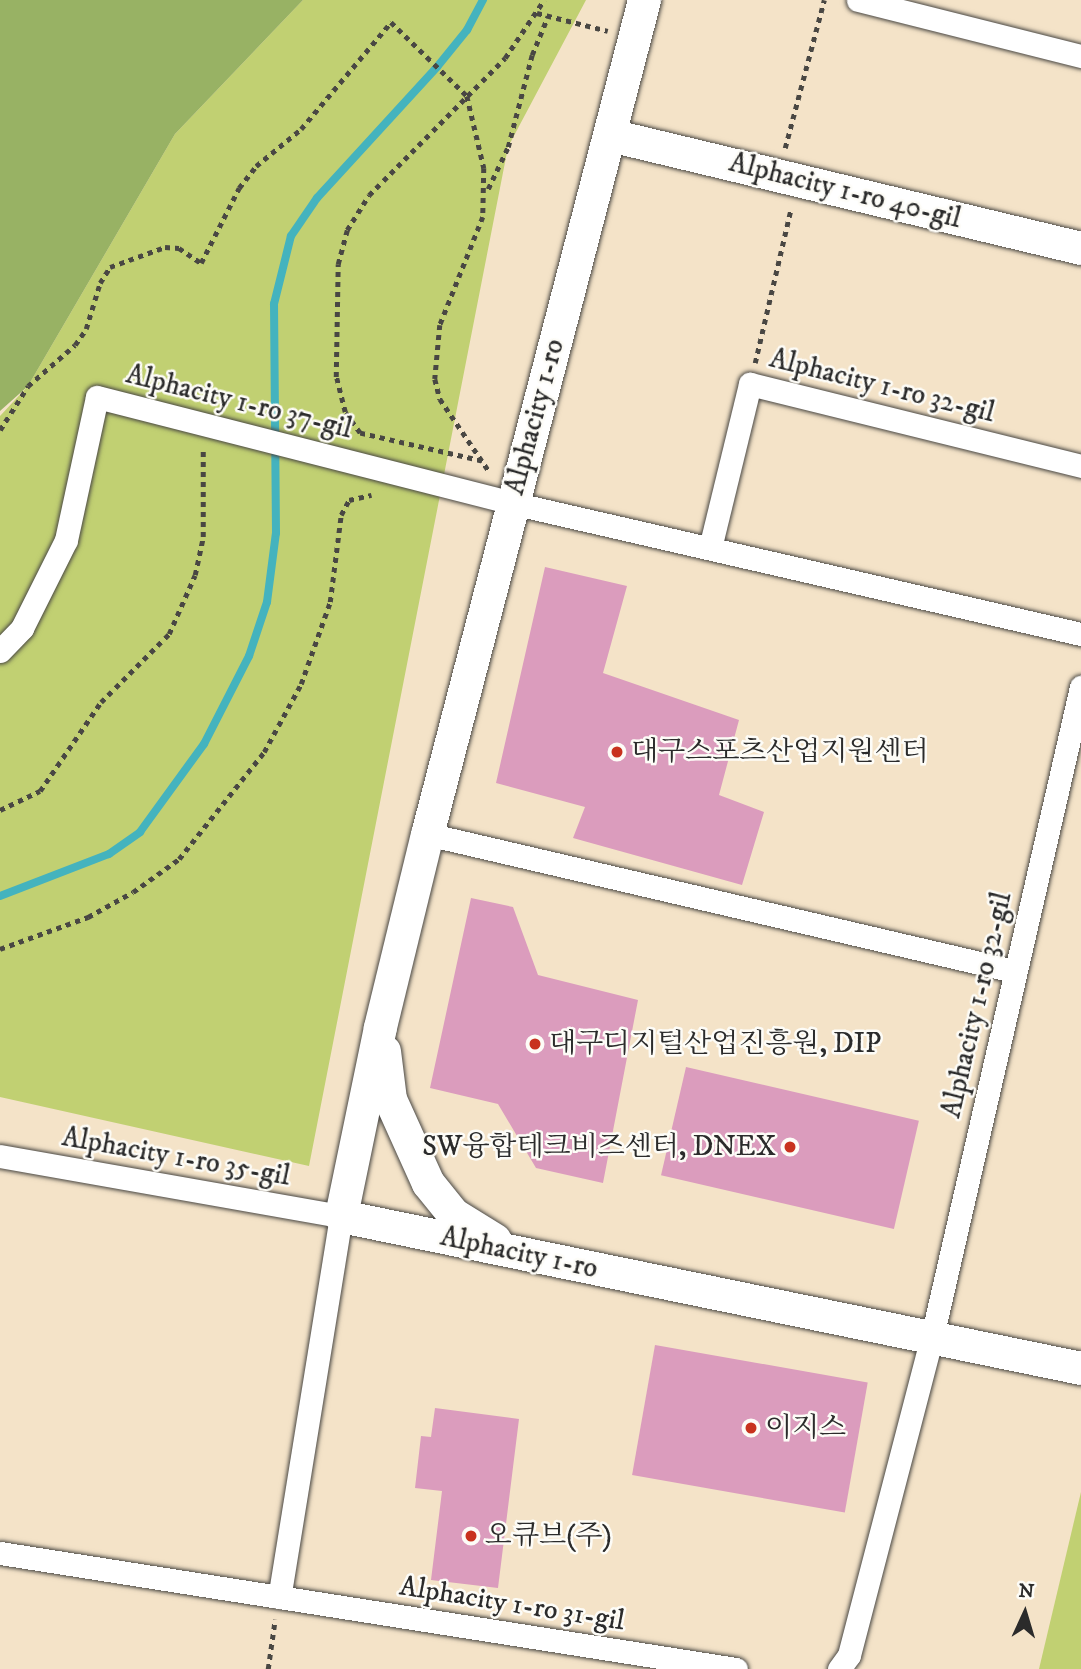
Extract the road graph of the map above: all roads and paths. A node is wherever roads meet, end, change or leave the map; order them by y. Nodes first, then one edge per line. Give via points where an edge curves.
1 (544, 0) edge
2 (644, 0) edge
3 (824, 0) edge
4 (858, 0) edge
5 (537, 13) junction
6 (548, 16) junction
7 (635, 37) junction
8 (1081, 56) edge
9 (467, 96) junction
10 (610, 135) junction
11 (788, 177) junction
12 (487, 191) junction
13 (1081, 248) edge
14 (750, 384) junction
15 (202, 424) junction
16 (0, 430) edge
17 (482, 461) junction
18 (1081, 466) edge
19 (380, 497) dead end
20 (512, 503) junction
21 (710, 548) junction
22 (1081, 634) edge
23 (0, 651) edge
24 (1081, 687) edge
25 (0, 810) edge
26 (427, 834) junction
27 (0, 949) edge
28 (1014, 971) junction
29 (380, 1027) junction
30 (0, 1156) edge
31 (341, 1216) junction
32 (511, 1251) junction
33 (932, 1337) junction
34 (1081, 1367) edge
35 (0, 1553) edge
36 (279, 1597) junction
37 (268, 1669) edge
38 (736, 1669) edge
39 (839, 1669) edge

1 - 5 path
2 - 7 street, Alphacity 1-ro
3 - 11 path
4 - 8 street
5 - 6 path
5 - 9 path via 505,58
6 - 7 path
6 - 12 path via 532,55 508,147
7 - 10 street, Alphacity 1-ro
9 - 12 path
9 - 16 path via 391,22 301,129 256,166 239,188 201,264 179,248 165,247 110,267 75,345 27,386
9 - 17 path via 394,166 347,230 338,264 336,377 345,412 360,433
10 - 11 street, Alphacity 1-ro 40-gil
10 - 20 street, Alphacity 1-ro
11 - 13 street, Alphacity 1-ro 40-gil
11 - 14 path
12 - 17 path via 483,217 440,325 435,379 440,399
14 - 18 street, Alphacity 1-ro 32-gil
14 - 21 street, Alphacity 1-ro 32-gil
15 - 20 street, Alphacity 1-ro 37-gil
15 - 23 street, Alphacity 1-ro 37-gil via 97,397 66,540 22,628
15 - 25 path via 203,537 183,608 169,634 101,702 40,791
17 - 20 path
19 - 27 path via 348,500 341,515 330,601 301,684 264,752 179,859 88,917
20 - 21 street
20 - 26 street, Alphacity 1-ro
21 - 22 street
24 - 28 street, Alphacity 1-ro 32-gil
26 - 28 street
26 - 29 street, Alphacity 1-ro
28 - 33 street, Alphacity 1-ro 32-gil
29 - 31 street, Alphacity 1-ro
29 - 32 street via 390,1099 428,1183 453,1214
30 - 31 street, Alphacity 1-ro 35-gil
31 - 32 street, Alphacity 1-ro
31 - 36 street
32 - 33 street, Alphacity 1-ro
33 - 34 street, Alphacity 1-ro
33 - 39 street via 849,1655
35 - 36 street, Alphacity 1-ro 31-gil
36 - 37 path
36 - 38 street, Alphacity 1-ro 31-gil

